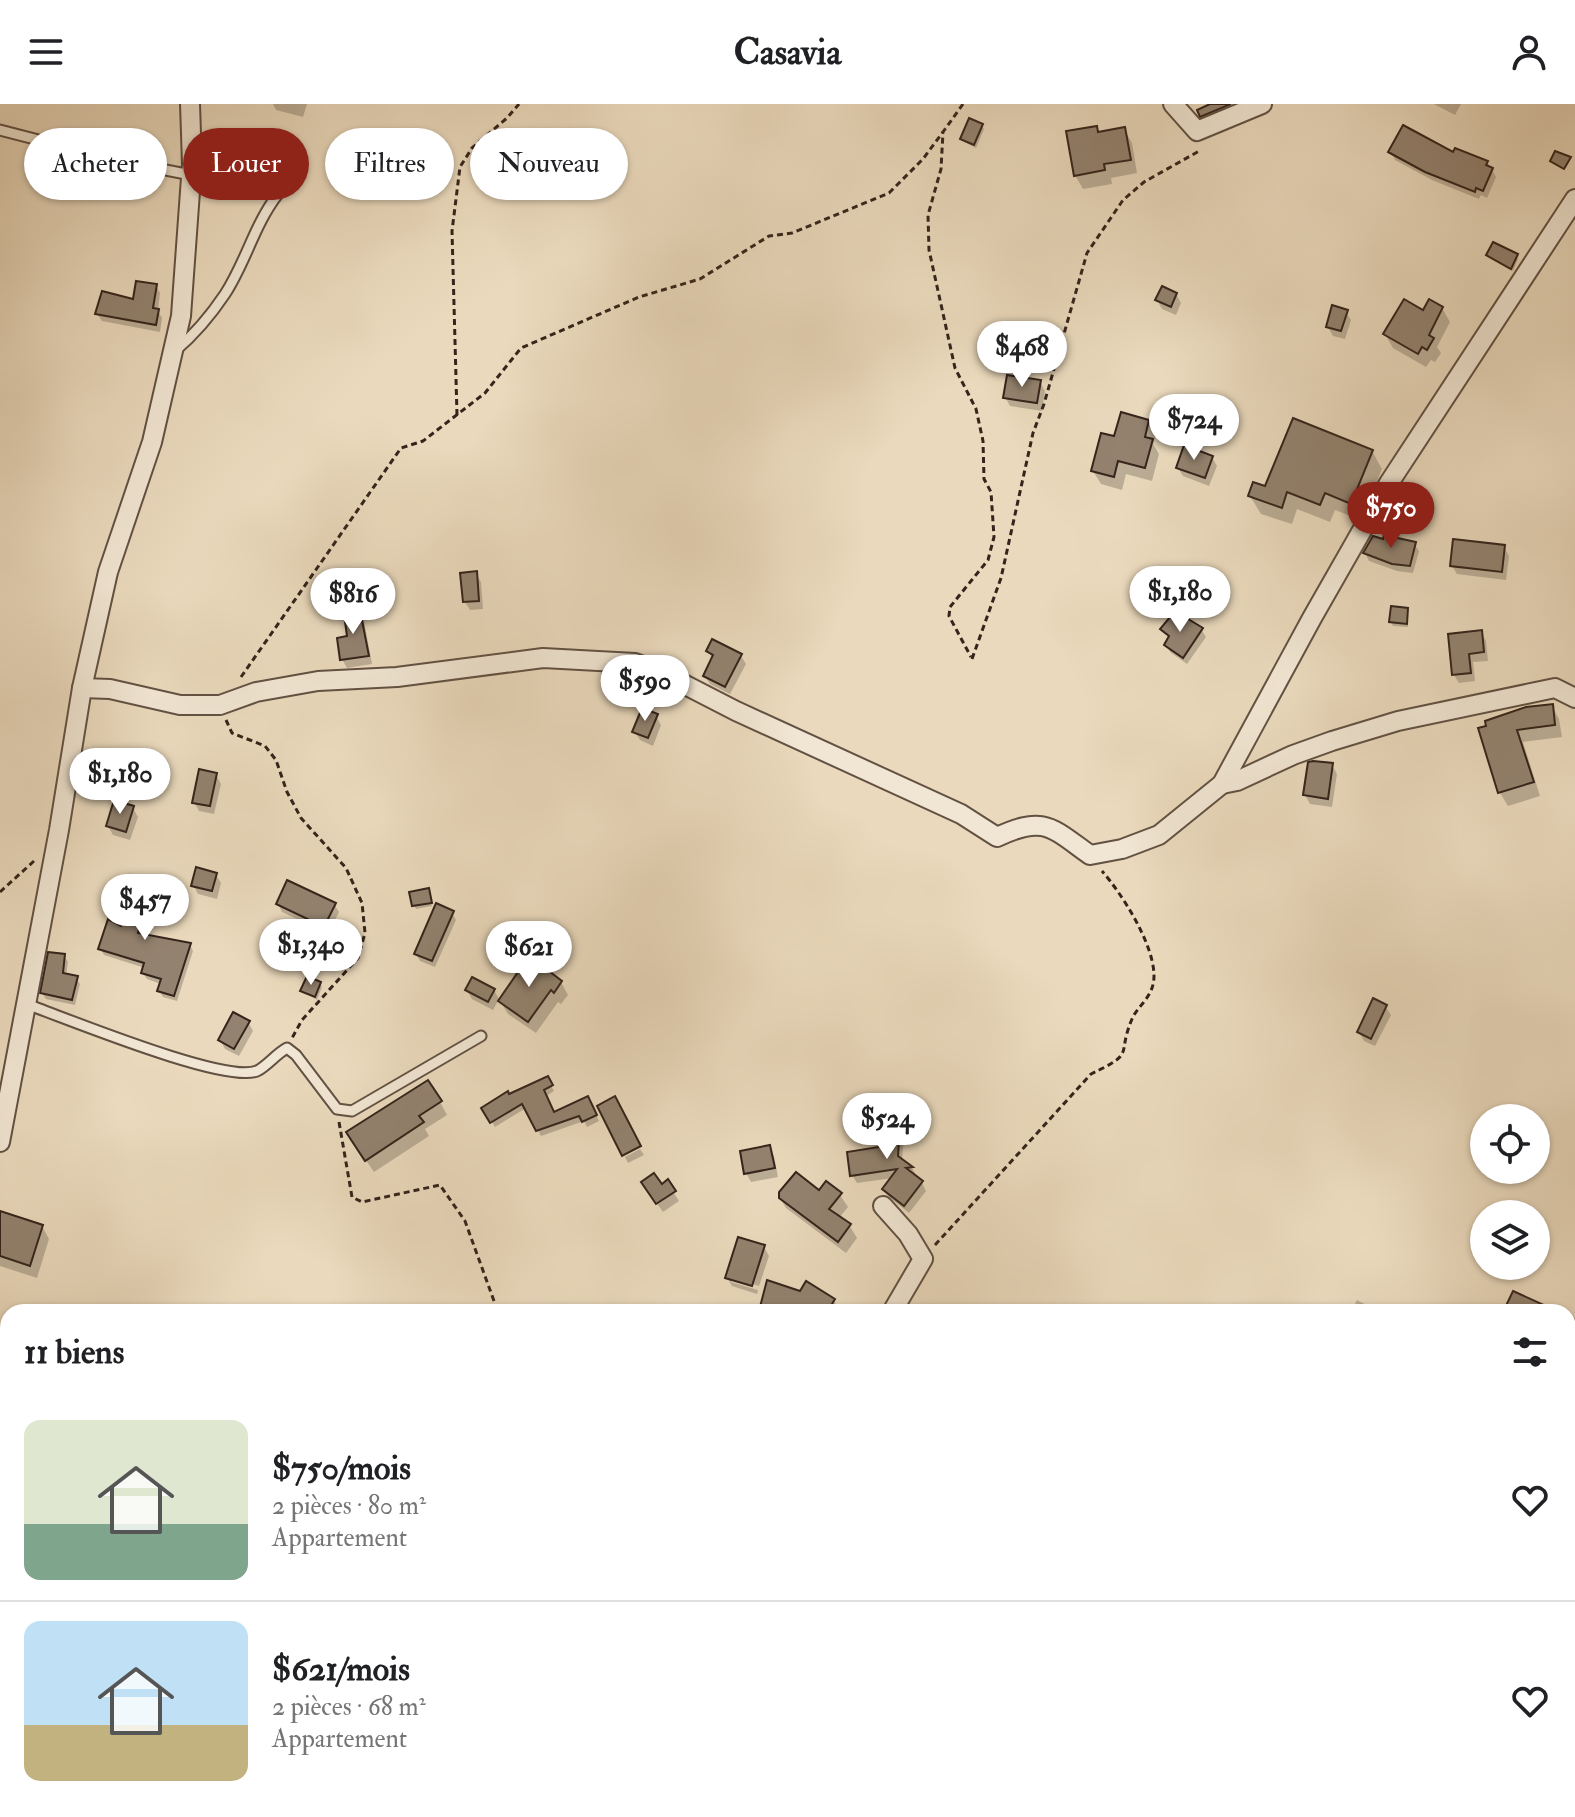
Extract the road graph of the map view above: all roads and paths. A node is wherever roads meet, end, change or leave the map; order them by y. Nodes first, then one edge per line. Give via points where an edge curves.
1 (190, 104) edge
2 (519, 104) edge
3 (963, 104) edge
4 (1173, 104) edge
5 (1262, 104) edge
6 (190, 128) edge
7 (0, 130) edge
8 (943, 132) junction
9 (1211, 145) dead end
10 (183, 173) edge
11 (1575, 199) edge
12 (189, 200) edge
13 (274, 200) edge
14 (172, 353) junction
15 (457, 415) junction
16 (239, 680) dead end
17 (82, 688) junction
18 (1575, 698) edge
19 (220, 705) junction
20 (1222, 784) junction
21 (1090, 855) junction
22 (35, 859) dead end
23 (0, 892) edge
24 (26, 1004) junction
25 (481, 1036) dead end
26 (287, 1048) junction
27 (337, 1109) junction
28 (0, 1142) edge
29 (883, 1206) dead end
30 (923, 1259) junction
31 (495, 1304) edge
32 (897, 1304) edge

1 - 6 street
2 - 15 path via 472,148 460,167 452,231
3 - 8 path
4 - 5 street via 1197,131
7 - 10 lane
8 - 9 path via 941,169 928,215 929,250 955,368 983,441 994,537 988,560 950,607 949,616 972,659 1001,578 1033,433 1087,253 1123,200 1144,182
8 - 15 path via 889,193 792,233 769,236 700,279 639,297 521,348 485,393
11 - 20 street via 1389,483
12 - 14 street via 181,316
13 - 14 lane via 225,294 191,338
14 - 17 street via 152,442 108,572
15 - 16 path via 423,441 401,448
17 - 19 street via 180,705
17 - 24 street
18 - 20 street via 1555,688 1398,721 1319,745
19 - 21 street via 256,692 318,681 397,677 543,658 635,663 961,814 997,837 1018,827 1048,826
19 - 26 path via 232,733 265,746 276,760 301,818 346,868 362,903 365,933 358,958 302,1020
20 - 21 street via 1159,835
21 - 30 path via 1132,910 1154,976 1146,1002 1132,1017 1125,1054 1091,1074
22 - 23 path
24 - 26 lane via 227,1071 258,1071
24 - 28 street
25 - 27 lane via 352,1111
26 - 27 lane
27 - 31 path via 352,1197 362,1202 440,1185 465,1221
29 - 30 street
30 - 32 street

